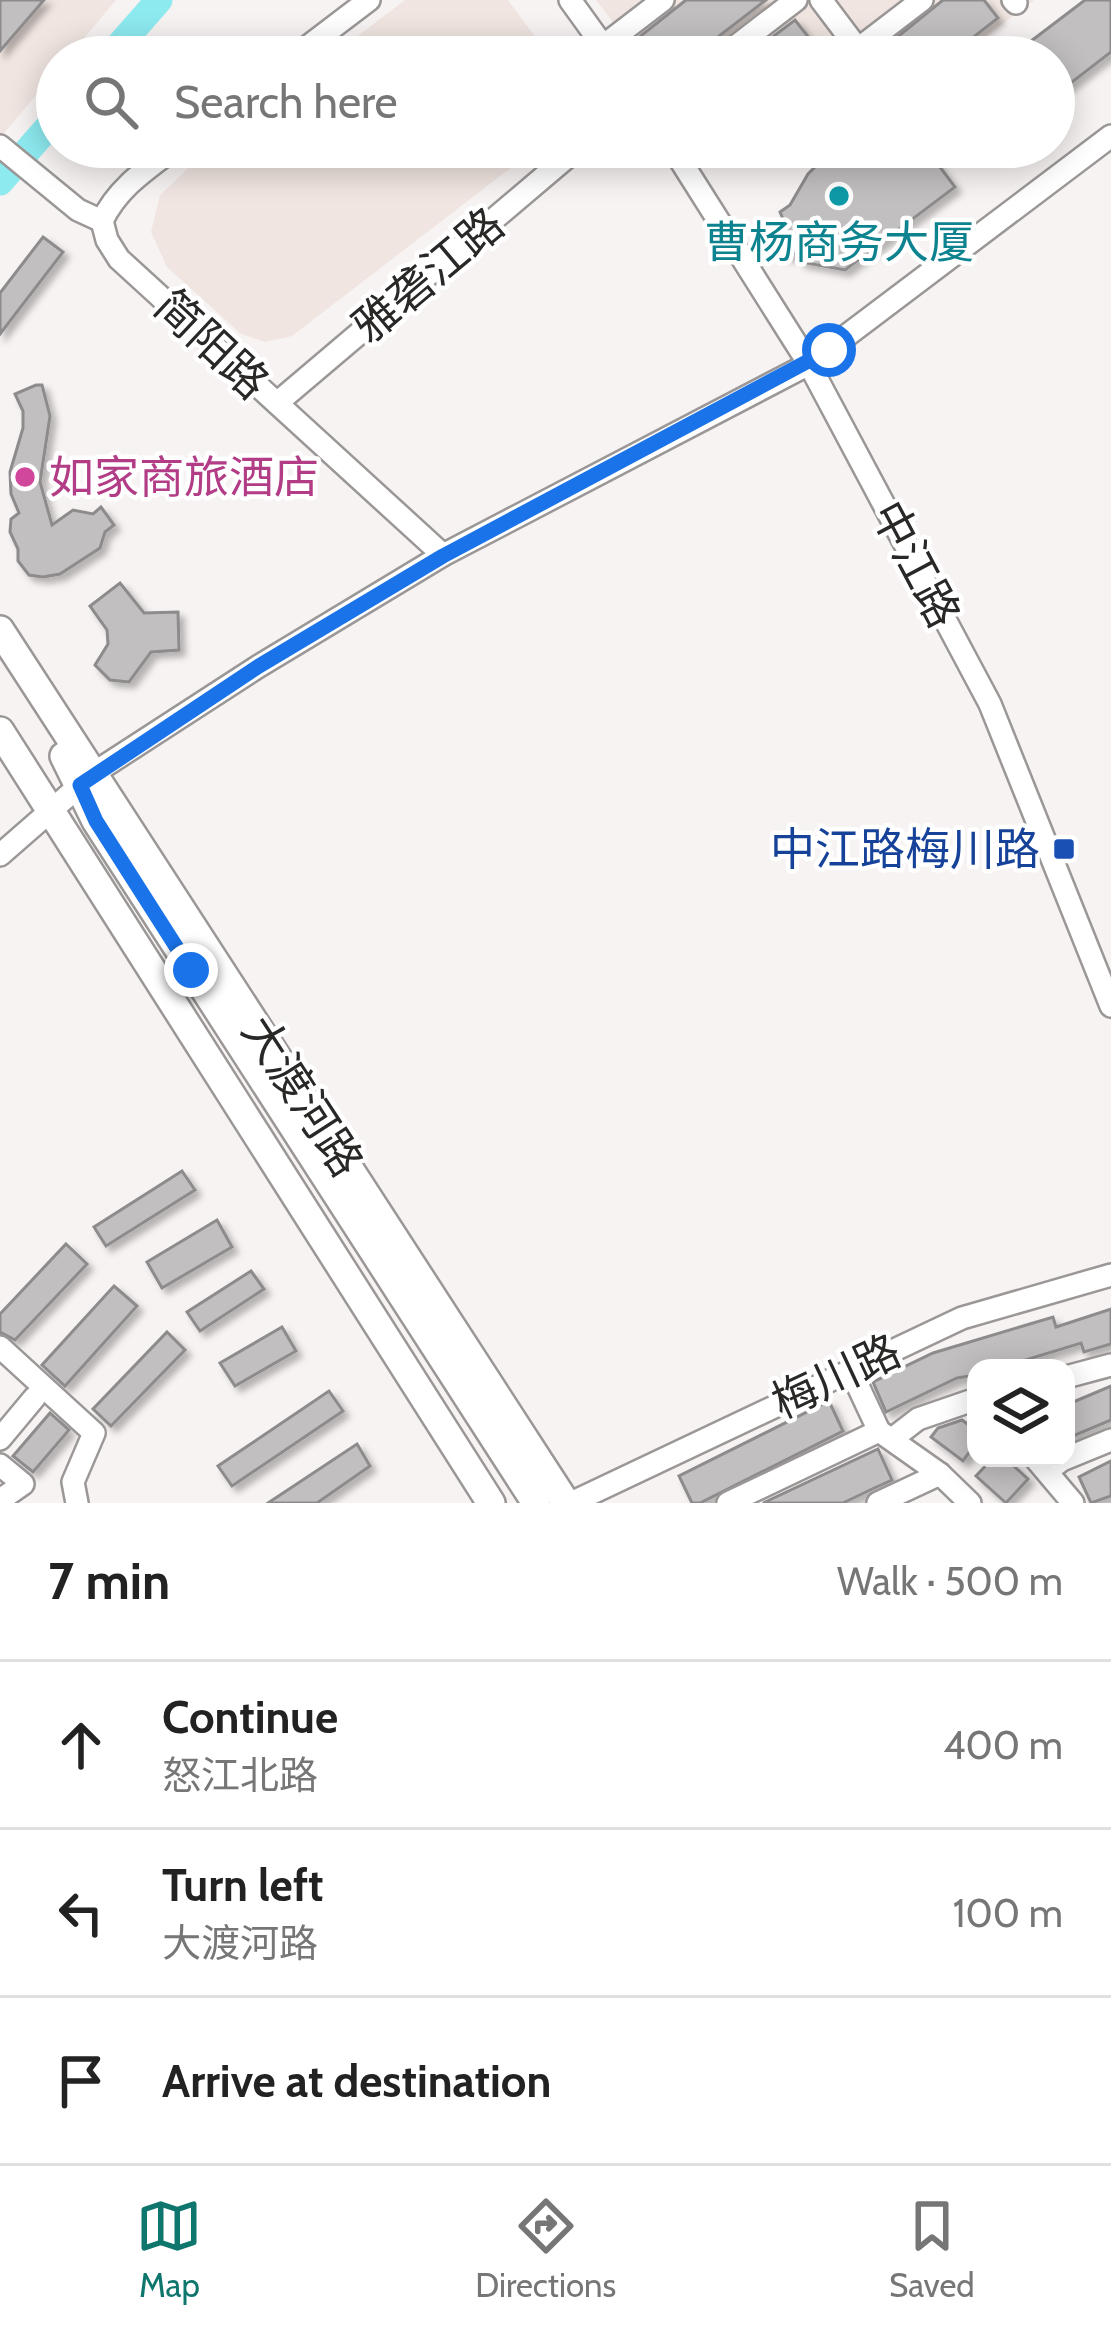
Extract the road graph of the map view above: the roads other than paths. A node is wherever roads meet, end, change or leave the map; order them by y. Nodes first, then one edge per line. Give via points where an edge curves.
1 (369, 0) edge
2 (570, 0) edge
3 (663, 0) edge
4 (796, 0) edge
5 (821, 0) edge
6 (922, 0) edge
7 (322, 36) edge
8 (596, 36) edge
9 (624, 36) edge
10 (750, 36) edge
11 (849, 36) edge
12 (876, 36) edge
13 (1111, 136) edge
14 (1, 147) edge
15 (1075, 163) edge
16 (150, 168) edge
17 (554, 168) edge
18 (685, 168) edge
19 (1069, 168) edge
20 (102, 220) junction
21 (809, 364) junction
22 (277, 404) junction
23 (443, 556) junction
24 (0, 630) edge
25 (0, 664) edge
26 (0, 731) edge
27 (87, 779) junction
28 (50, 810) junction
29 (0, 855) edge
30 (120, 922) junction
31 (191, 970) junction
32 (1111, 1006) edge
33 (340, 1198) junction
34 (1111, 1275) edge
35 (360, 1297) junction
36 (0, 1348) edge
37 (1111, 1365) edge
38 (850, 1369) junction
39 (1075, 1375) edge
40 (34, 1397) dead end
41 (967, 1403) edge
42 (885, 1435) junction
43 (0, 1439) edge
44 (1111, 1440) edge
45 (1075, 1455) edge
46 (0, 1466) edge
47 (1043, 1467) edge
48 (940, 1474) junction
49 (0, 1499) edge
50 (76, 1503) edge
51 (491, 1503) edge
52 (536, 1503) edge
53 (568, 1503) edge
54 (728, 1503) edge
55 (878, 1503) edge
56 (970, 1503) edge
57 (1073, 1503) edge

1 - 7 street
2 - 8 street
3 - 9 street
4 - 10 street
5 - 11 street
6 - 12 street
13 - 15 street
14 - 20 street
16 - 20 street
17 - 22 street, 雅砻江路
18 - 21 street, 中江路
19 - 21 street
20 - 22 street, 简阳路 via 119,259
21 - 23 street
21 - 32 street, 中江路 via 990,704
22 - 23 street, 简阳路
23 - 27 street
24 - 27 main road, 大渡河路
25 - 27 main road, 大渡河路
26 - 28 main road, 大渡河路
27 - 28 street
27 - 31 main road, 大渡河路 via 96,821
27 - 53 main road, 大渡河路
28 - 29 street
28 - 30 main road, 大渡河路
30 - 31 main road
30 - 35 main road, 大渡河路
31 - 33 main road, 大渡河路
33 - 35 main road
33 - 52 main road, 大渡河路
34 - 38 street, 梅川路 via 962,1318
35 - 51 main road, 大渡河路
36 - 50 street via 94,1433 73,1482
37 - 39 street
38 - 42 street
38 - 53 street, 梅川路
40 - 43 street
41 - 42 street
42 - 48 street
42 - 54 street
44 - 45 street
46 - 49 street via 22,1484
47 - 57 street
48 - 55 street
48 - 56 street

